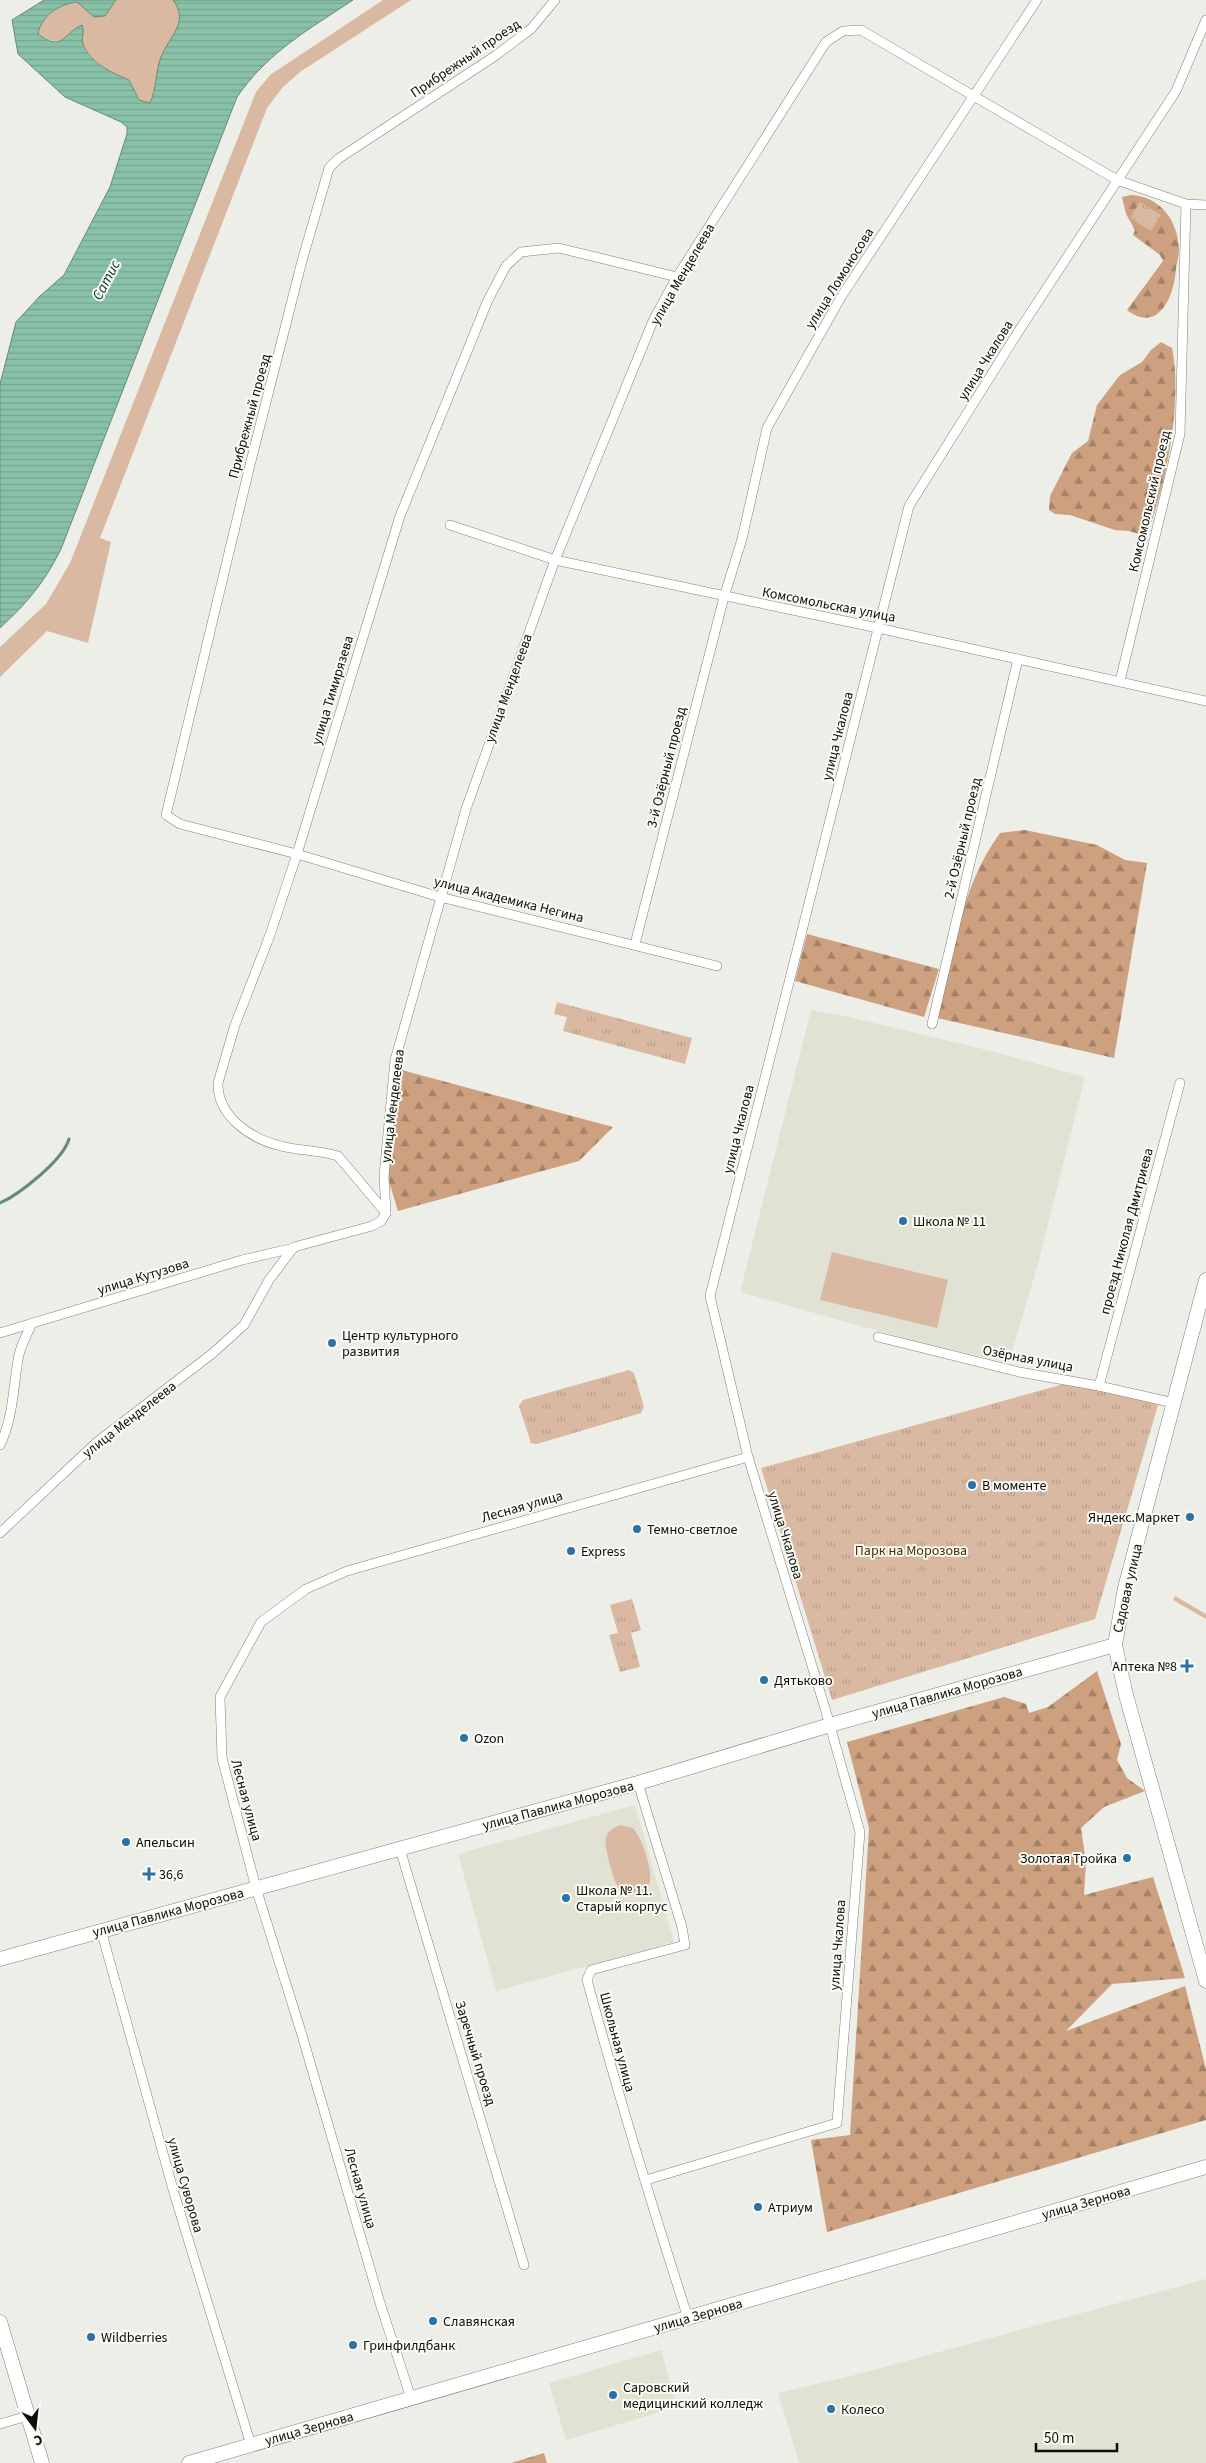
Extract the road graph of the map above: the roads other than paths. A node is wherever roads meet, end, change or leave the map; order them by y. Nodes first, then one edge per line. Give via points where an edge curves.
1 (555, 0) edge
2 (1037, 0) edge
3 (1206, 20) edge
4 (976, 96) junction
5 (1118, 180) junction
6 (1186, 204) junction
7 (1206, 206) edge
8 (677, 278) junction
9 (450, 526) dead end
10 (555, 560) junction
11 (724, 597) junction
12 (878, 628) junction
13 (1018, 659) junction
14 (1120, 681) junction
15 (1206, 701) edge
16 (297, 854) junction
17 (440, 896) junction
18 (635, 944) junction
19 (717, 966) dead end
20 (932, 1024) dead end
21 (1180, 1083) dead end
22 (386, 1212) junction
23 (294, 1248) junction
24 (1206, 1280) edge
25 (32, 1323) junction
26 (0, 1332) edge
27 (878, 1337) dead end
28 (1099, 1386) junction
29 (1174, 1404) junction
30 (0, 1445) edge
31 (748, 1457) junction
32 (0, 1533) edge
33 (1115, 1645) junction
34 (830, 1725) junction
35 (638, 1783) junction
36 (400, 1848) junction
37 (256, 1888) junction
38 (100, 1930) junction
39 (0, 1959) edge
40 (1206, 1982) edge
41 (1206, 2167) edge
42 (646, 2180) junction
43 (524, 2265) dead end
44 (688, 2318) junction
45 (0, 2322) edge
46 (411, 2398) junction
47 (28, 2416) junction
48 (0, 2424) edge
49 (252, 2445) junction
50 (42, 2463) edge
51 (189, 2463) edge

1 - 16 street, Прибрежный проезд via 531,29 338,159 325,176 250,465 166,815 180,824
2 - 4 street, улица Ломоносова
3 - 5 street, улица Чкалова via 1176,91
4 - 5 street, улица Менделеева
4 - 8 street, улица Менделеева via 861,30 843,31 826,42
4 - 11 street, улица Ломоносова via 841,296 767,428 742,539
5 - 6 street, улица Менделеева
5 - 12 street, улица Чкалова via 909,506
6 - 7 street, улица Менделеева
6 - 14 street, Комсомольский проезд via 1180,434
8 - 10 street, улица Менделеева via 653,321
8 - 16 street, улица Тимирязева via 559,248 521,252 506,266 488,300 400,516
9 - 10 street, Комсомольская улица
10 - 11 street, Комсомольская улица
10 - 17 street, улица Менделеева via 497,716
11 - 12 street, Комсомольская улица
11 - 18 street, 3-й Озёрный проезд
12 - 13 street, Комсомольская улица
12 - 31 street, улица Чкалова via 710,1296
13 - 14 street, Комсомольская улица
13 - 20 street, 2-й Озёрный проезд
14 - 15 street, Комсомольская улица
16 - 17 street, улица Академика Негина
16 - 22 street, улица Тимирязева via 235,1025 218,1091 232,1119 243,1129 278,1146 338,1156
17 - 18 street, улица Академика Негина
17 - 22 street, улица Менделеева via 394,1060 384,1176
18 - 19 street, улица Академика Негина
21 - 28 street, проезд Николая Дмитриева
22 - 23 street via 381,1221 372,1226
23 - 25 street, улица Кутузова via 242,1260
23 - 32 street, улица Менделеева via 269,1280 244,1325 213,1353 97,1442
24 - 29 street, Садовая улица
25 - 26 street, улица Кутузова
25 - 30 street via 18,1358 16,1385
27 - 28 street, Озёрная улица via 1019,1372
28 - 29 street, Озёрная улица
29 - 33 street, Садовая улица via 1126,1588
31 - 34 street, улица Чкалова
31 - 37 street, Лесная улица via 347,1571 306,1589 262,1622 220,1697 222,1758
33 - 34 street, улица Павлика Морозова
33 - 40 street, Садовая улица
34 - 35 street, улица Павлика Морозова
34 - 42 street, улица Чкалова via 860,1832 837,2123
35 - 36 street, улица Павлика Морозова
35 - 42 street, Школьная улица via 685,1945 591,1970 587,1980 630,2137
36 - 37 street, улица Павлика Морозова
36 - 43 street, Заречный проезд
37 - 38 street, улица Павлика Морозова
37 - 46 street, Лесная улица
38 - 39 street, улица Павлика Морозова
38 - 49 street, улица Суворова via 176,2202
41 - 44 street, улица Зернова
42 - 44 street, Школьная улица
44 - 46 street, улица Зернова
45 - 47 street
46 - 49 street, улица Зернова
47 - 48 street
47 - 50 street
49 - 51 street, улица Зернова

